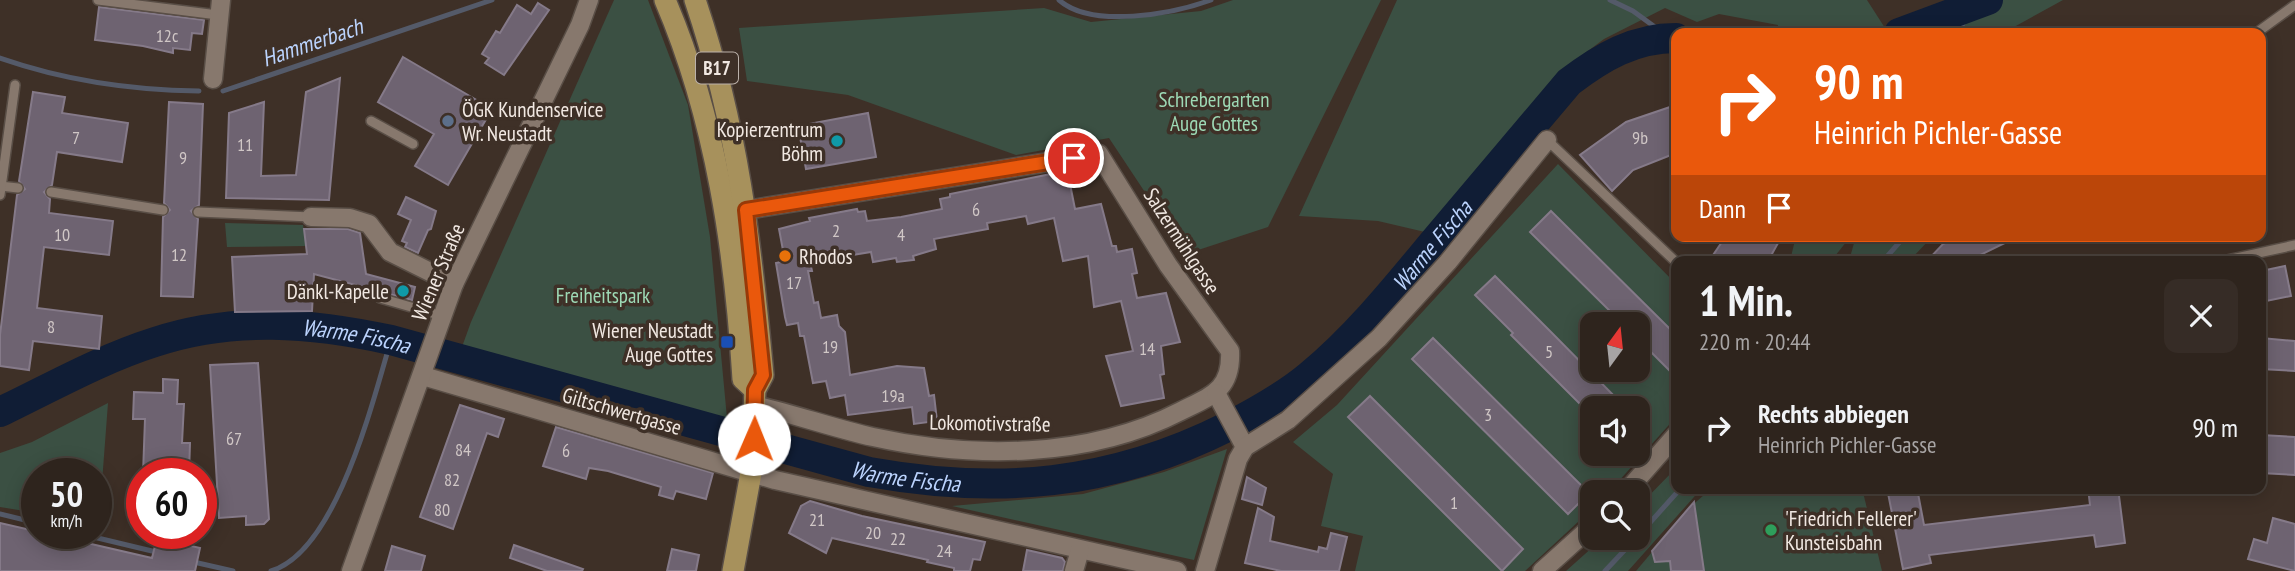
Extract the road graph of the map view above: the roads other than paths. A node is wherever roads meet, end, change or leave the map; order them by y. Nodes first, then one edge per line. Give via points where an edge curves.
1 (98, 0) edge
2 (589, 0) edge
3 (665, 0) edge
4 (695, 0) edge
5 (2295, 5) edge
6 (219, 8) edge
7 (2263, 28) edge
8 (213, 79) dead end
9 (15, 85) dead end
10 (371, 121) dead end
11 (1548, 140) joint
12 (413, 144) dead end
13 (18, 188) dead end
14 (0, 189) edge
15 (51, 192) dead end
16 (163, 210) dead end
17 (746, 210) junction
18 (198, 212) dead end
19 (311, 217) joint
20 (2295, 245) edge
21 (2245, 256) edge
22 (1671, 257) edge
23 (454, 284) junction
24 (380, 298) dead end
25 (442, 316) junction
26 (429, 360) junction
27 (1216, 393) junction
28 (754, 398) junction
29 (1242, 441) junction
30 (1671, 441) edge
31 (751, 473) junction
32 (1637, 480) edge
33 (1580, 537) edge
34 (1080, 550) junction
35 (351, 571) edge
36 (733, 571) edge
37 (1074, 571) edge
38 (1177, 571) edge
39 (1205, 571) edge
40 (1542, 571) edge

1 - 6 lane
2 - 23 street, Wiener Straße
3 - 28 main road, B17 via 698,86 710,136 734,269 743,379
4 - 17 main road, B17 via 721,81
5 - 7 lane
6 - 8 street
9 - 14 lane
10 - 12 lane
11 - 22 lane
11 - 29 street via 1379,338 1288,420
13 - 14 lane
15 - 16 lane
17 - 27 street, Salzermühlgasse via 1099,154 1168,265 1230,351 1231,368
17 - 28 main road, B17 via 763,375
18 - 19 lane
19 - 23 street via 350,218 369,224 390,252
20 - 21 lane
23 - 25 street, Wiener Straße
24 - 25 lane
25 - 26 street, Wiener Straße
26 - 31 street, Giltschwertgasse
26 - 35 street, Wiener Straße
27 - 28 street, Lokomotivstraße via 1172,416 1111,437 1052,449 1013,451 931,447 873,437
27 - 29 street
28 - 31 main road, B17
29 - 39 street
30 - 32 street
31 - 34 street, Giltschwertgasse
31 - 36 main road, B17
33 - 40 street
34 - 37 street
34 - 38 street, Giltschwertgasse

